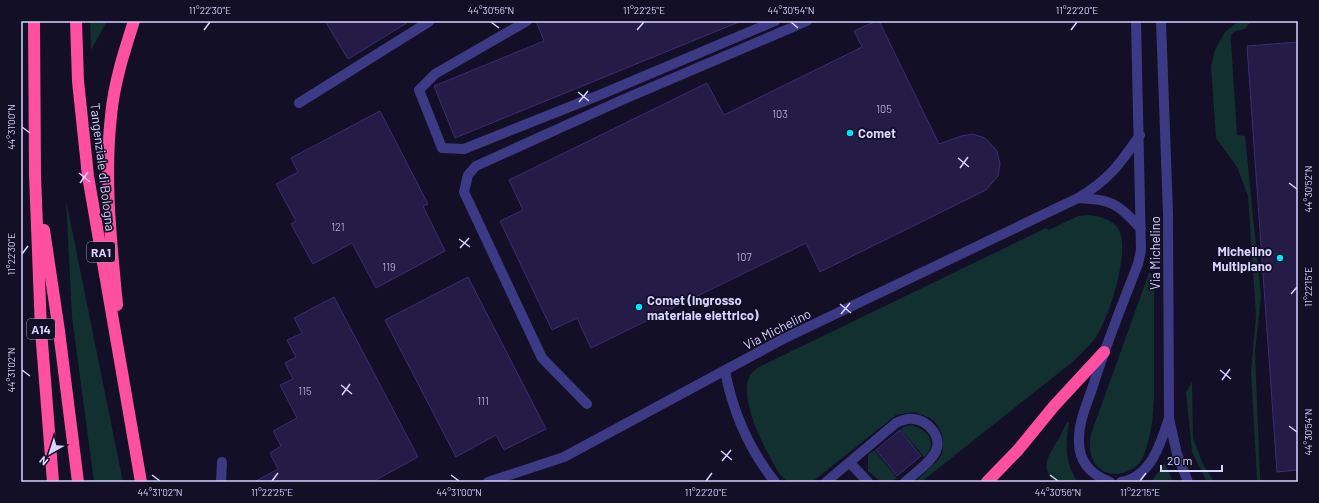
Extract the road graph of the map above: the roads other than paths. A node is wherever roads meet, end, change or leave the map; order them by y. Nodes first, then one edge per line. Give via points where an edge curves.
1 (34, 21) edge
2 (76, 21) edge
3 (134, 21) edge
4 (430, 21) edge
5 (527, 21) edge
6 (775, 21) edge
7 (806, 21) edge
8 (1136, 21) edge
9 (1161, 21) edge
10 (299, 103) dead end
11 (1140, 135) junction
12 (35, 175) junction
13 (1078, 198) junction
14 (1141, 229) junction
15 (1104, 352) junction
16 (725, 371) junction
17 (125, 398) junction
18 (587, 404) dead end
19 (1169, 418) junction
20 (222, 462) dead end
21 (850, 463) junction
22 (54, 482) edge
23 (78, 482) edge
24 (140, 482) edge
25 (221, 482) edge
26 (488, 482) edge
27 (775, 482) edge
28 (826, 482) edge
29 (868, 482) edge
30 (905, 482) edge
31 (987, 482) edge
32 (1110, 482) edge
33 (1121, 482) edge
34 (1188, 482) edge

1 - 12 highway, A14
2 - 17 highway, Tangenziale di Bologna / RA1 via 78,81 88,176
3 - 17 highway via 116,86 111,115 107,187
4 - 10 street
5 - 6 street via 435,74 419,90 442,148 464,149
7 - 18 street via 476,166 468,175 464,192 542,358
8 - 11 street, Via Michelino
9 - 19 street, Via Michelino via 1168,214
11 - 13 street, Via Michelino via 1110,176
11 - 14 street, Via Michelino
12 - 22 highway, A14 via 41,330
12 - 23 highway via 59,331
13 - 14 street, Via Michelino via 1100,199 1112,203 1126,212
13 - 16 street, Via Michelino via 783,339
14 - 15 street, Via Michelino via 1138,264
15 - 31 highway
15 - 32 street, Via Michelino via 1080,423 1078,443 1088,470
16 - 26 street, Via Michelino via 564,458
16 - 27 street via 730,398 738,420 749,444
17 - 24 highway, Tangenziale di Bologna / RA1
19 - 33 street via 1160,446 1148,465 1137,476
19 - 34 street, Via Michelino
20 - 25 street
21 - 28 street
21 - 29 street
21 - 30 street via 896,423 905,419 915,419 933,430 937,439 936,450

